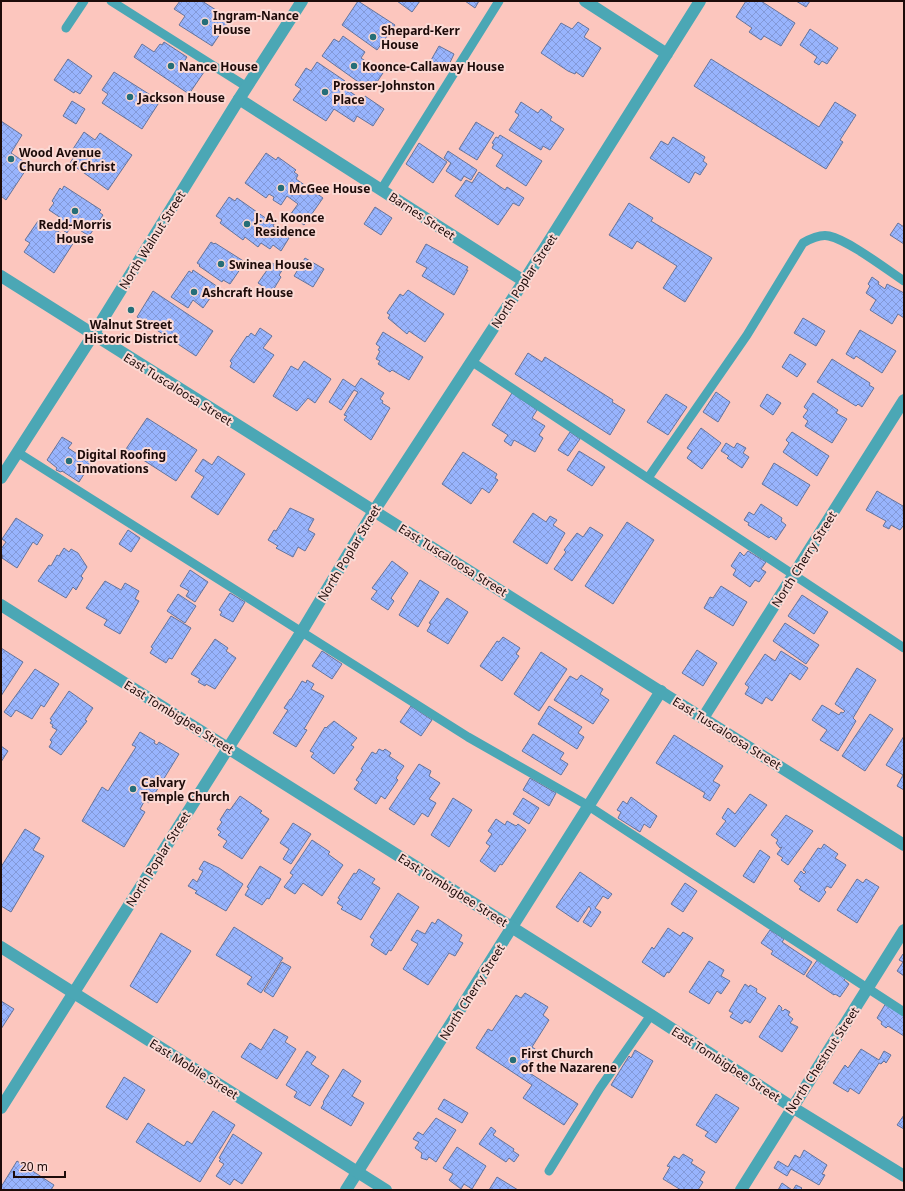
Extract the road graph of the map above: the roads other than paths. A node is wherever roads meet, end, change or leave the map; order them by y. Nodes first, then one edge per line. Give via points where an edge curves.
1 (84, 1) edge
2 (111, 1) edge
3 (302, 1) edge
4 (499, 1) edge
5 (585, 1) edge
6 (700, 1) edge
7 (66, 28) dead end
8 (667, 54) junction
9 (247, 87) junction
10 (239, 99) junction
11 (381, 190) junction
12 (1, 276) edge
13 (524, 281) junction
14 (904, 281) edge
15 (93, 335) junction
16 (471, 362) junction
17 (904, 400) edge
18 (17, 452) junction
19 (1, 478) edge
20 (648, 478) junction
21 (374, 511) junction
22 (795, 575) junction
23 (1, 605) edge
24 (302, 631) junction
25 (904, 648) edge
26 (661, 691) junction
27 (703, 718) junction
28 (228, 749) junction
29 (587, 805) junction
30 (904, 846) edge
31 (512, 928) junction
32 (904, 930) edge
33 (1, 947) edge
34 (868, 988) junction
35 (74, 993) junction
36 (904, 1012) edge
37 (651, 1015) junction
38 (1, 1107) edge
39 (792, 1107) junction
40 (548, 1170) dead end
41 (358, 1172) junction
42 (904, 1176) edge
43 (346, 1190) edge
44 (386, 1190) edge
45 (741, 1190) edge

1 - 7 lane
2 - 9 lane
3 - 9 street, North Walnut Street
4 - 11 lane
5 - 8 street
6 - 8 street, North Poplar Street
8 - 13 street, North Poplar Street
9 - 10 street, North Walnut Street
10 - 11 street, Barnes Street
10 - 15 street, North Walnut Street
11 - 13 street, Barnes Street
12 - 15 street, East Tuscaloosa Street
13 - 16 street, North Poplar Street
14 - 20 lane via 841,241 828,236 815,237 803,243 747,335
15 - 18 street, North Walnut Street
15 - 21 street, East Tuscaloosa Street
16 - 20 lane
16 - 21 street, North Poplar Street
17 - 22 street, North Cherry Street
18 - 19 street, North Walnut Street
18 - 24 lane
20 - 22 lane
21 - 24 street, North Poplar Street
21 - 26 street, East Tuscaloosa Street
22 - 25 lane
22 - 27 street, North Cherry Street
23 - 28 street, East Tombigbee Street
24 - 28 street, North Poplar Street
24 - 29 lane via 468,737
26 - 27 street, East Tuscaloosa Street
26 - 29 street, North Cherry Street
27 - 30 street, East Tuscaloosa Street
28 - 31 street, East Tombigbee Street
28 - 35 street, North Poplar Street
29 - 31 street, North Cherry Street
29 - 34 lane
31 - 37 street, East Tombigbee Street
31 - 41 street, North Cherry Street
32 - 34 street, North Chestnut Street
33 - 35 street, East Mobile Street
34 - 36 lane
34 - 39 street, North Chestnut Street
35 - 38 street, North Poplar Street
35 - 41 street, East Mobile Street
37 - 39 street, East Tombigbee Street
37 - 40 lane via 600,1088
39 - 42 street, East Tombigbee Street
39 - 45 street, North Chestnut Street
41 - 43 street, North Cherry Street
41 - 44 street, East Mobile Street

